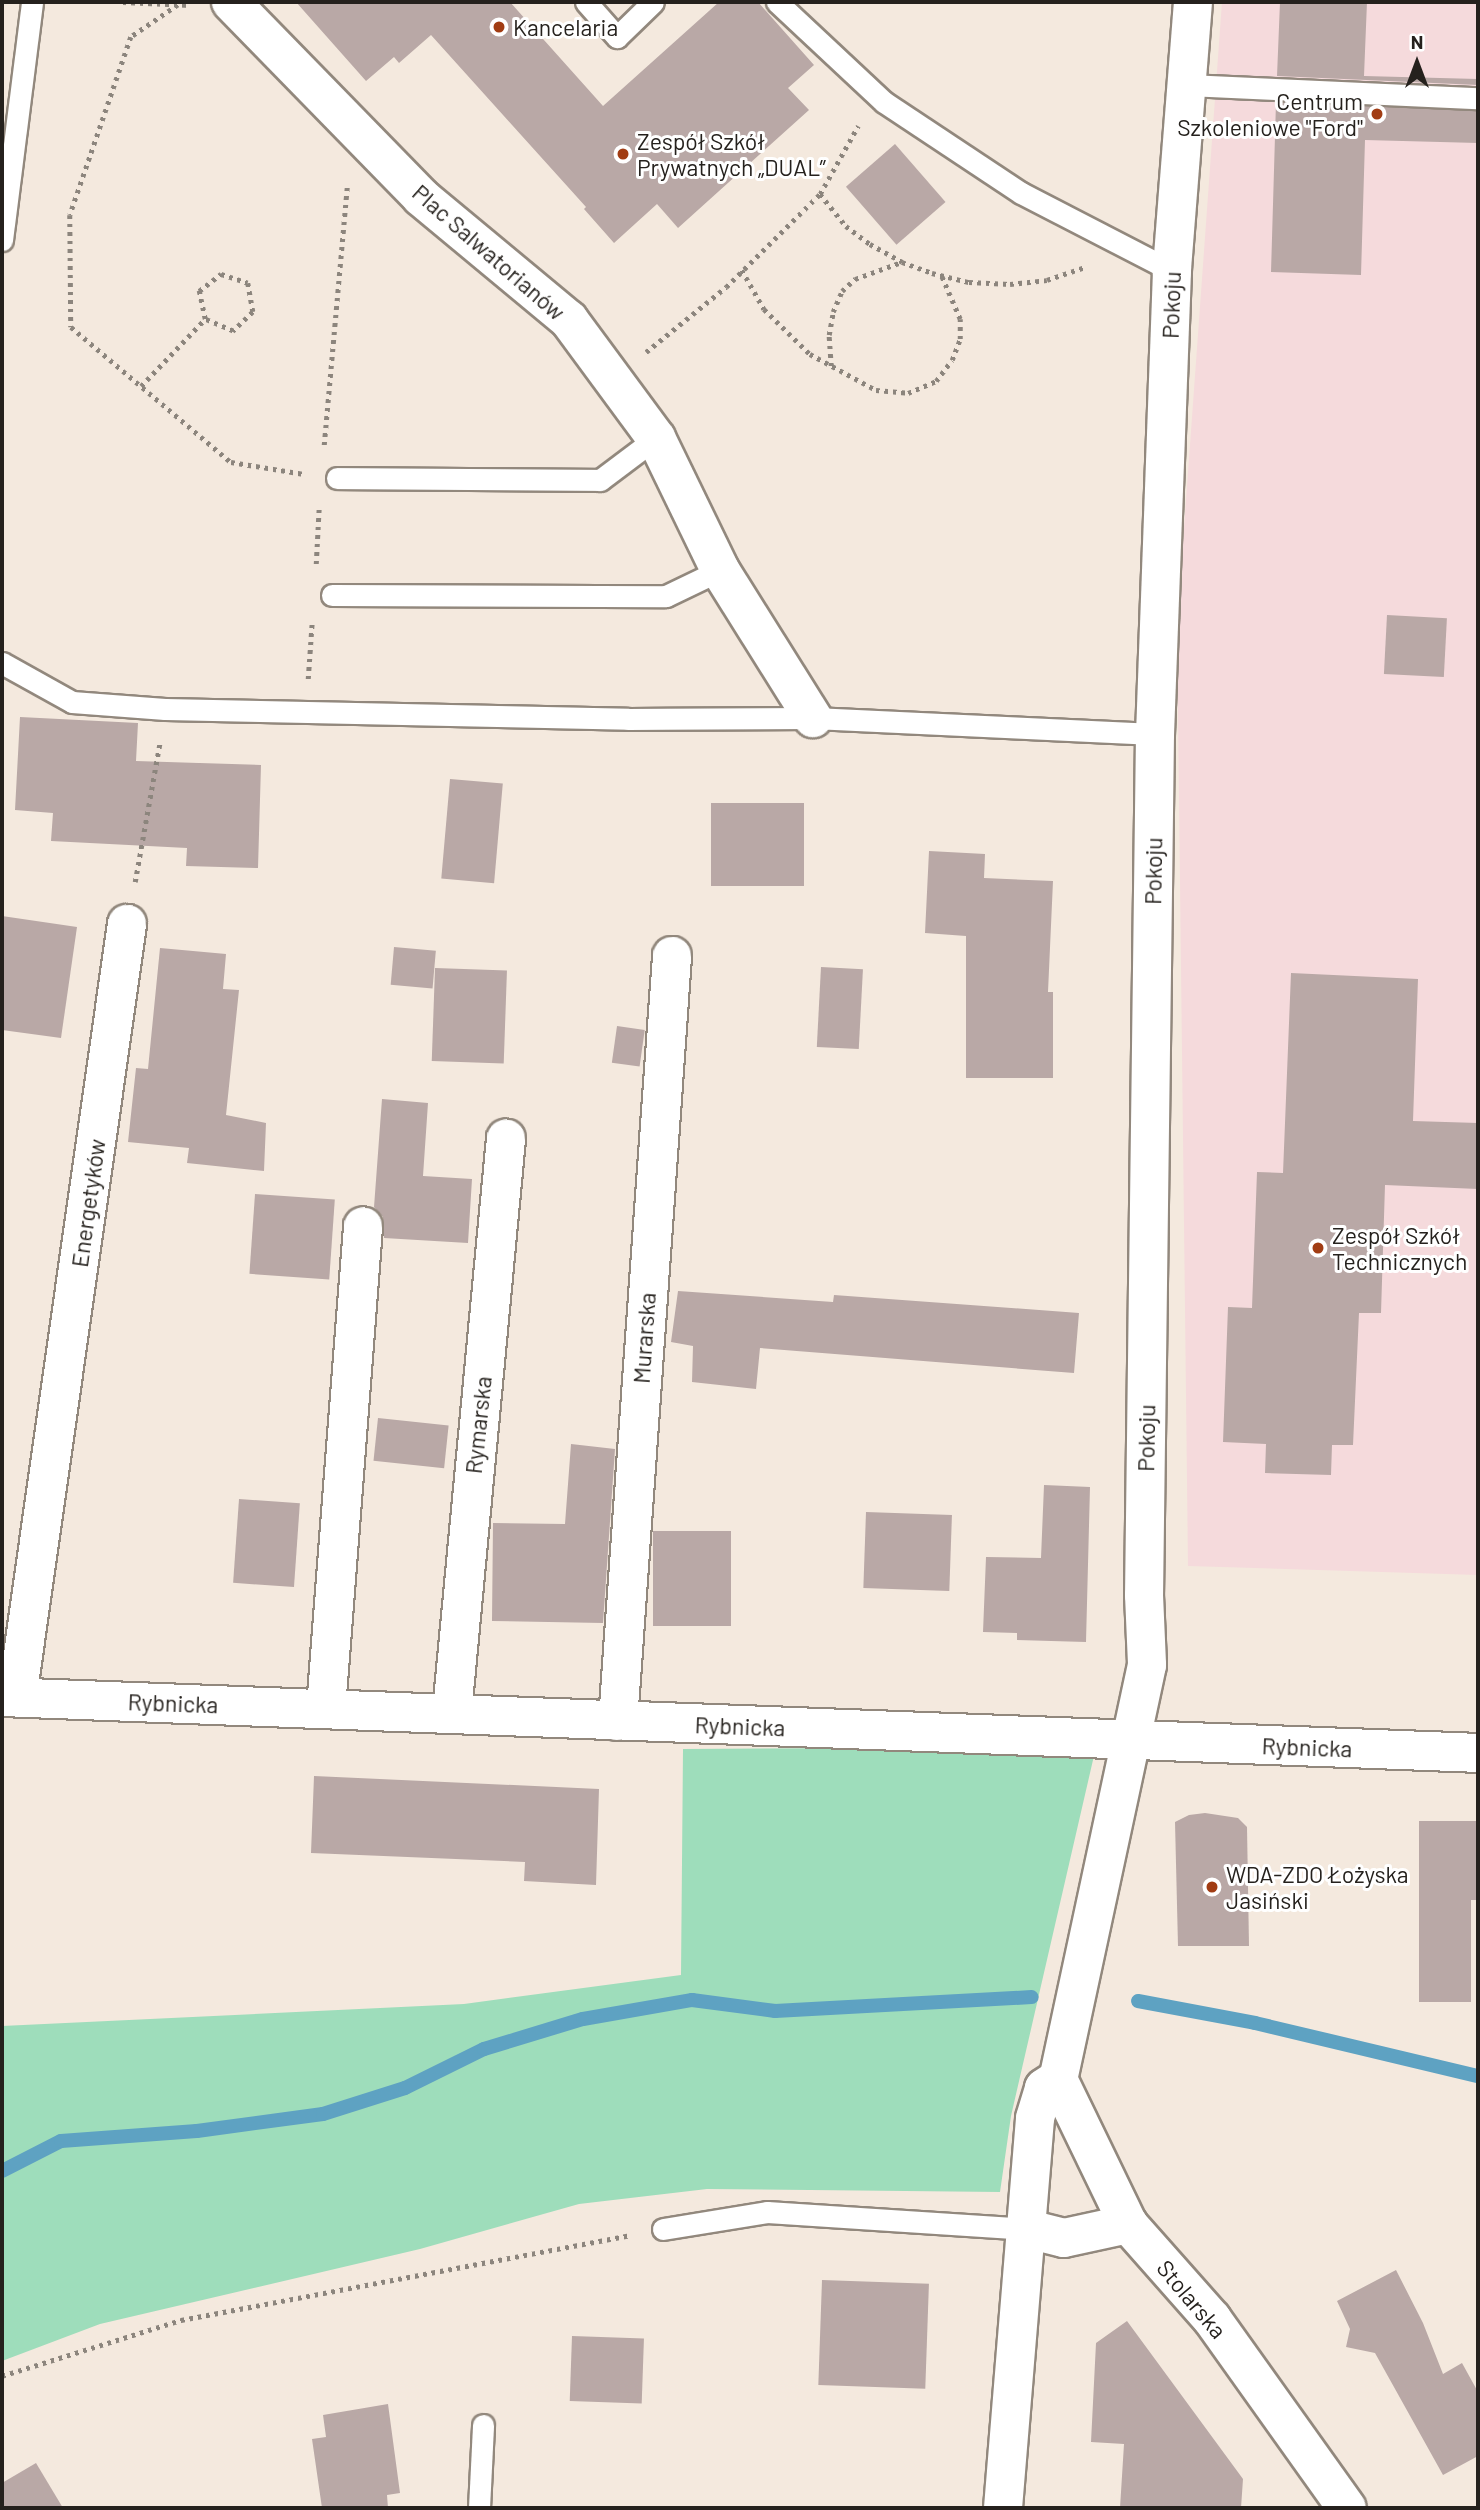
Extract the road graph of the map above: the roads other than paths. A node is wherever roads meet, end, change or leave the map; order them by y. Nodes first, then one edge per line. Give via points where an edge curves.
1 (32, 2) edge
2 (230, 2) edge
3 (586, 2) edge
4 (653, 2) edge
5 (777, 2) edge
6 (1193, 2) edge
7 (1186, 85) junction
8 (1478, 98) edge
9 (2, 240) edge
10 (1172, 271) junction
11 (656, 438) junction
12 (337, 478) dead end
13 (720, 570) junction
14 (332, 595) dead end
15 (2, 663) edge
16 (813, 718) junction
17 (1155, 734) junction
18 (127, 924) road end
19 (672, 956) dead end
20 (506, 1139) dead end
21 (363, 1226) dead end
22 (10, 1697) edge
23 (326, 1708) junction
24 (452, 1712) junction
25 (618, 1721) junction
26 (1129, 1740) junction
27 (1478, 1753) edge
28 (1058, 2079) junction
29 (1128, 2224) junction
30 (663, 2229) road end
31 (1028, 2229) junction
32 (484, 2425) dead end
33 (479, 2508) edge
34 (1003, 2508) edge
35 (1346, 2508) edge

1 - 9 lane
2 - 11 street, Plac Salwatorianów via 421,197 569,320
3 - 4 lane via 617,37
5 - 10 lane via 884,102 1021,192
6 - 7 street, Pokoju
7 - 8 lane
7 - 10 street, Pokoju
10 - 17 street, Pokoju
11 - 12 lane via 600,480
11 - 13 street, Plac Salwatorianów
13 - 14 lane via 666,596
13 - 16 street, Plac Salwatorianów
15 - 16 lane via 72,702 165,709 628,719
16 - 17 lane
17 - 26 street, Pokoju via 1146,1665
18 - 22 street, Energetyków
19 - 25 street, Murarska
20 - 24 street, Rymarska
21 - 23 street
22 - 23 street, Rybnicka
23 - 24 street, Rybnicka
24 - 25 street, Rybnicka
25 - 26 street, Rybnicka
26 - 27 street, Rybnicka
26 - 28 street
28 - 29 street, Stolarska
28 - 31 street via 1044,2088 1035,2118
29 - 31 street via 1064,2238
29 - 35 street, Stolarska via 1212,2319
30 - 31 lane via 767,2211
31 - 34 street
32 - 33 lane

